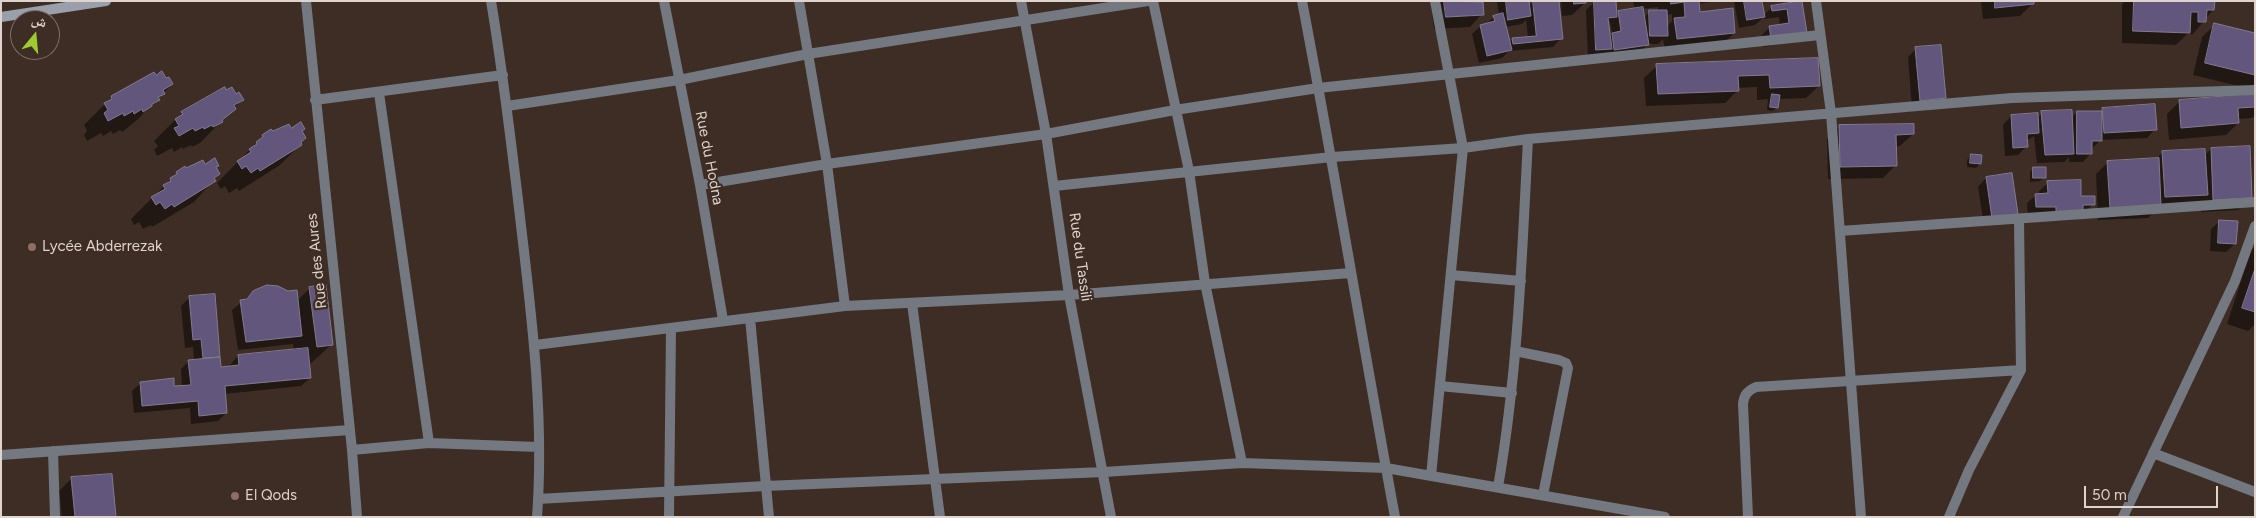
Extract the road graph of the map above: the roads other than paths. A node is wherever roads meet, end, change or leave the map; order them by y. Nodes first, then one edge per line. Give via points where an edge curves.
1 (106, 1) edge
2 (306, 1) edge
3 (491, 1) edge
4 (664, 1) edge
5 (799, 1) edge
6 (1021, 1) edge
7 (1148, 1) edge
8 (1153, 1) edge
9 (1302, 1) edge
10 (1435, 1) edge
11 (1816, 1) edge
12 (1, 17) edge
13 (1025, 22) junction
14 (1820, 35) junction
15 (808, 54) junction
16 (1449, 73) junction
17 (503, 75) junction
18 (679, 80) junction
19 (1318, 88) junction
20 (2255, 90) edge
21 (379, 93) junction
22 (315, 100) junction
23 (507, 106) junction
24 (1175, 110) junction
25 (1831, 113) junction
26 (1046, 134) junction
27 (1528, 139) junction
28 (1463, 148) junction
29 (1332, 157) junction
30 (827, 164) junction
31 (1189, 171) junction
32 (700, 185) junction
33 (1054, 186) junction
34 (2255, 202) edge
35 (2018, 220) junction
36 (2255, 226) edge
37 (1840, 231) junction
38 (1351, 272) junction
39 (1451, 275) junction
40 (1521, 281) junction
41 (1206, 283) junction
42 (1069, 295) junction
43 (912, 303) junction
44 (845, 306) junction
45 (750, 318) junction
46 (723, 320) junction
47 (671, 328) junction
48 (535, 345) junction
49 (1515, 350) junction
50 (2021, 370) junction
51 (1852, 379) junction
52 (1440, 386) junction
53 (1512, 393) junction
54 (350, 430) junction
55 (429, 443) junction
56 (538, 447) junction
57 (352, 450) junction
58 (54, 451) junction
59 (2153, 453) junction
60 (1, 454) edge
61 (1242, 463) junction
62 (1386, 468) junction
63 (1104, 472) junction
64 (1432, 476) junction
65 (935, 479) junction
66 (765, 486) junction
67 (1498, 487) junction
68 (670, 492) junction
69 (2255, 492) edge
70 (1543, 495) junction
71 (538, 500) junction
72 (55, 517) edge
73 (357, 517) edge
74 (537, 517) edge
75 (669, 517) edge
76 (768, 517) edge
77 (940, 517) edge
78 (1111, 517) edge
79 (1395, 517) edge
80 (1664, 517) edge
81 (1748, 517) edge
82 (1861, 517) edge
83 (1949, 517) edge
84 (2123, 517) edge

1 - 12 main road
2 - 22 street, Rue des Aures
3 - 17 street
4 - 18 street, Rue du Hodna
5 - 15 street
6 - 13 street, Rue du Tassili
7 - 13 street
8 - 24 street
9 - 19 street
10 - 16 street
11 - 14 street
13 - 15 street
13 - 26 street, Rue du Tassili
14 - 16 street
14 - 25 street
15 - 18 street
15 - 30 street
16 - 19 street
16 - 28 street
17 - 21 street
17 - 23 street
18 - 23 street
18 - 32 street, Rue du Hodna
19 - 24 street
19 - 29 street
20 - 25 street via 2012,98
21 - 22 street
21 - 55 street
22 - 54 street, Rue des Aures
23 - 48 street
24 - 26 street
24 - 31 street
25 - 27 street
25 - 37 street
26 - 30 street
26 - 33 street, Rue du Tassili
27 - 28 street
27 - 40 street
28 - 29 street
28 - 39 street
29 - 31 street
29 - 38 street
30 - 32 street
30 - 44 street
31 - 33 street
31 - 41 street
32 - 46 street, Rue du Hodna
33 - 42 street, Rue du Tassili
34 - 35 street
35 - 37 street
35 - 50 street
36 - 59 street via 2231,290
37 - 51 street
38 - 41 street
38 - 62 street
39 - 40 street
39 - 52 street
40 - 49 street
41 - 42 street
41 - 61 street
42 - 43 street
42 - 63 street, Rue du Tassili
43 - 44 street
43 - 65 street
44 - 45 street
45 - 46 street
45 - 66 street
46 - 47 street
47 - 48 street
47 - 68 street
48 - 56 street
49 - 53 street
49 - 70 street via 1559,360 1568,368
50 - 51 street
50 - 83 street via 1985,437
51 - 81 street via 1756,387 1744,396
51 - 82 street
52 - 53 street
52 - 64 street
53 - 67 street
54 - 57 street, Rue des Aures
54 - 58 street
55 - 56 street
55 - 57 street
56 - 71 street
57 - 73 street, Rue des Aures
58 - 60 street
58 - 72 street
59 - 69 street
59 - 84 street
61 - 62 street
61 - 63 street
62 - 64 street
62 - 79 street
63 - 65 street
63 - 78 street, Rue du Tassili
64 - 67 street
65 - 66 street
65 - 77 street
66 - 68 street
66 - 76 street
67 - 70 street
68 - 71 street
68 - 75 street
70 - 80 street
71 - 74 street

